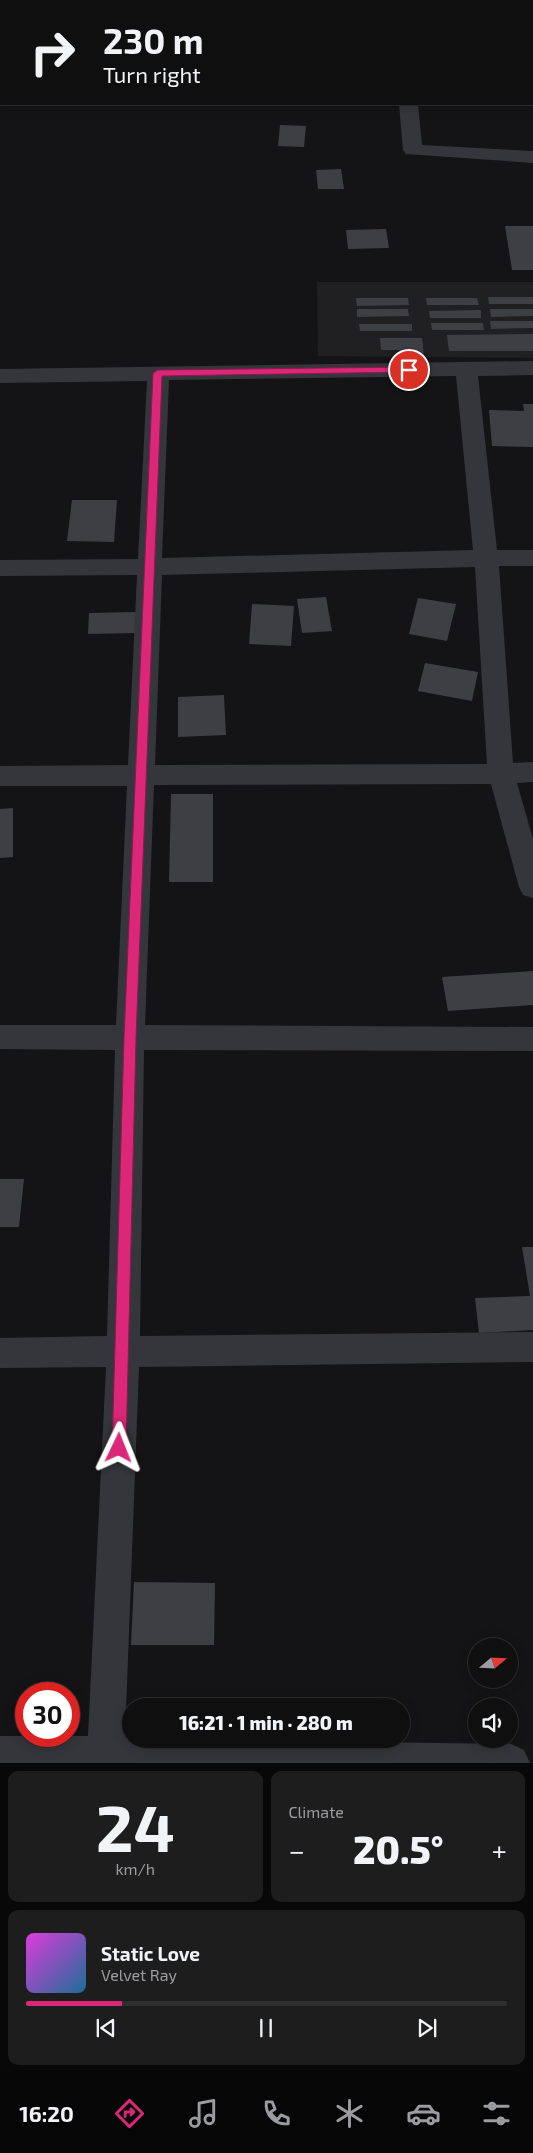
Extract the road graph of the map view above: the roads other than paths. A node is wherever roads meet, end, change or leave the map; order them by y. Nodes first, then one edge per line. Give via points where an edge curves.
1 (408, 105) edge
2 (533, 157) edge
3 (533, 368) edge
4 (466, 369) junction
5 (158, 373) junction
6 (0, 376) edge
7 (486, 558) junction
8 (533, 558) edge
9 (149, 567) junction
10 (0, 568) edge
11 (533, 772) edge
12 (501, 774) junction
13 (0, 776) edge
14 (141, 777) junction
15 (533, 886) edge
16 (0, 1037) edge
17 (130, 1038) junction
18 (533, 1039) edge
19 (533, 1347) edge
20 (123, 1352) junction
21 (0, 1354) edge
22 (0, 1755) edge
23 (106, 1759) edge
24 (511, 1763) edge

1 - 2 street via 413,150
3 - 4 street
4 - 5 street
4 - 7 street
5 - 6 street
5 - 9 street
7 - 8 street
7 - 9 street
7 - 12 street
9 - 10 street
9 - 14 street
11 - 12 street
12 - 14 street
12 - 15 street
13 - 14 street
14 - 17 street
16 - 17 street
17 - 18 street
17 - 20 street
19 - 20 street
20 - 21 street
20 - 23 street
22 - 23 street
23 - 24 street

